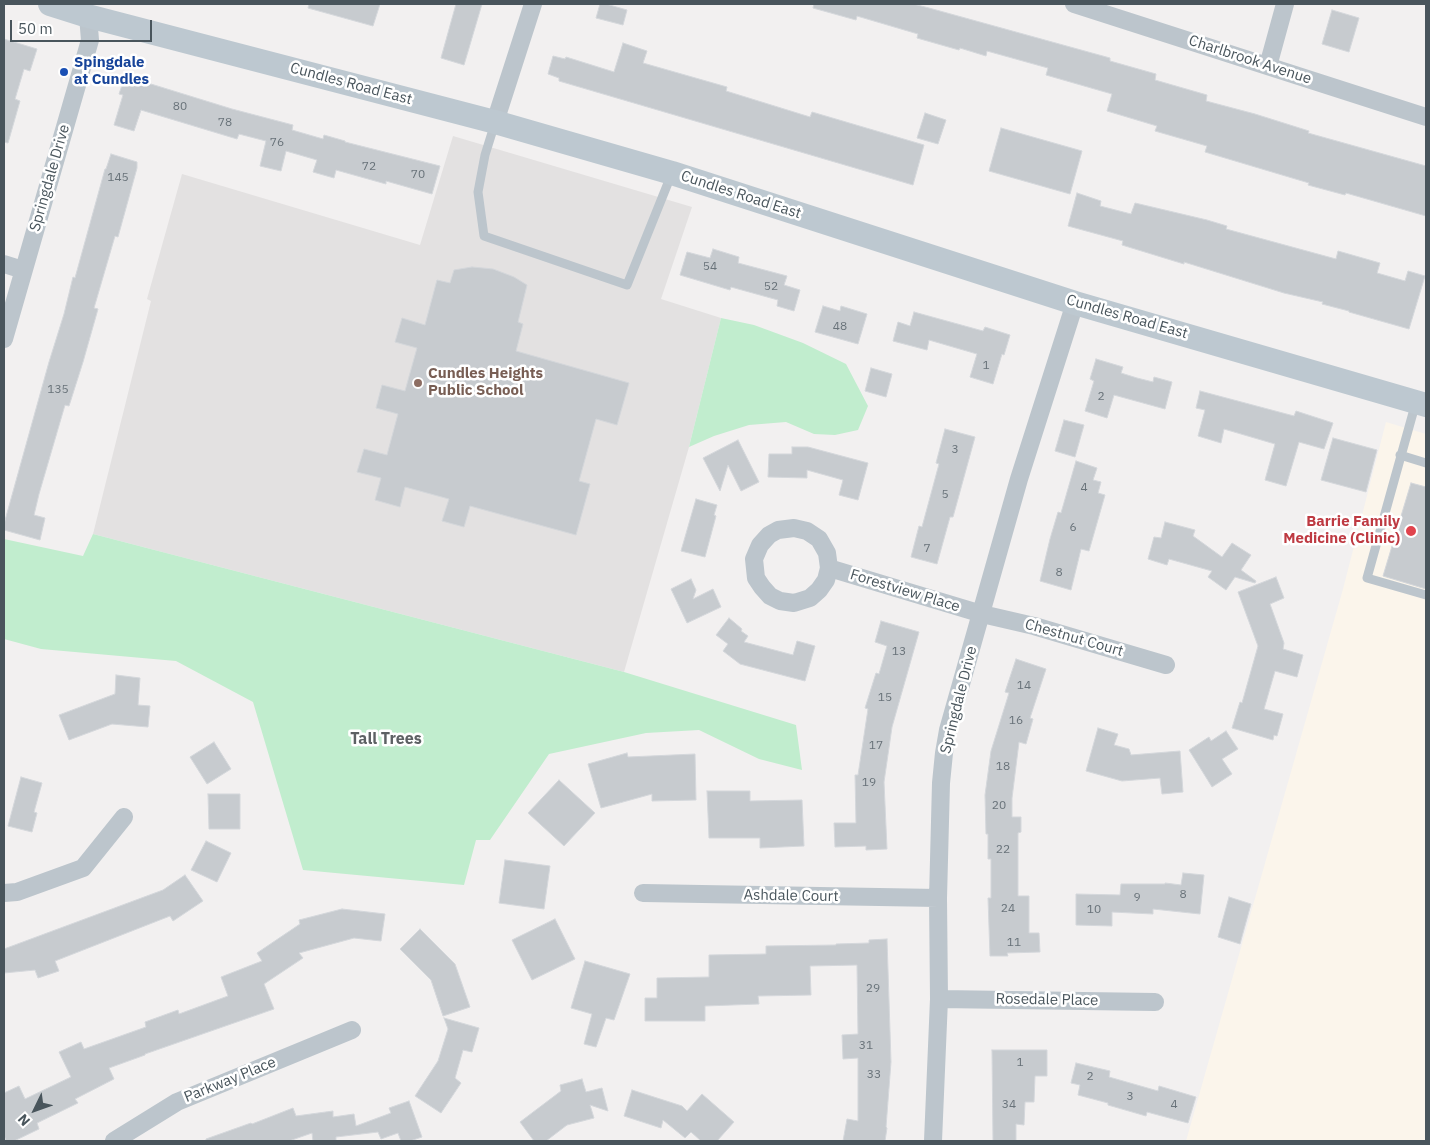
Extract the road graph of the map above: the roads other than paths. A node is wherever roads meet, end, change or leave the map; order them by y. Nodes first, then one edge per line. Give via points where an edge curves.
1 (50, 4) edge
2 (534, 4) edge
3 (1074, 4) edge
4 (1285, 4) edge
5 (88, 16) junction
6 (1268, 66) junction
7 (1426, 117) edge
8 (495, 122) junction
9 (672, 173) junction
10 (4, 264) edge
11 (23, 270) junction
12 (1075, 302) junction
13 (4, 339) edge
14 (1421, 403) edge
15 (1400, 455) junction
16 (1426, 463) edge
17 (829, 568) junction
18 (1426, 596) edge
19 (982, 614) junction
20 (1166, 666) dead end
21 (124, 817) dead end
22 (4, 893) edge
23 (643, 893) dead end
24 (938, 898) junction
25 (940, 999) junction
26 (1155, 1002) dead end
27 (352, 1030) dead end
28 (114, 1141) edge
29 (933, 1141) edge

1 - 5 main road, Cundles Road East
2 - 8 street
3 - 6 street, Charlbrook Avenue
4 - 6 street
5 - 8 main road, Cundles Road East
5 - 11 street, Springdale Drive via 90,40
6 - 7 street, Charlbrook Avenue
8 - 9 main road, Cundles Road East
8 - 9 lane via 478,192 484,236 626,285
9 - 12 main road, Cundles Road East
10 - 11 street
11 - 13 street, Springdale Drive
12 - 14 main road, Cundles Road East
12 - 19 street, Springdale Drive via 1019,479
14 - 15 lane
15 - 16 lane
15 - 18 lane via 1367,578
17 - 17 street, Forestview Place via 827,553 818,539 807,531 794,528 769,535 754,559 756,578 770,596 780,601 810,598 826,580
17 - 19 street, Forestview Place
19 - 20 street, Chestnut Court via 1034,626
19 - 24 street, Springdale Drive via 944,753
21 - 22 street via 84,868 17,892
23 - 24 street, Ashdale Court
24 - 25 street, Springdale Drive
25 - 26 street, Rosedale Place
25 - 29 street, Springdale Drive
27 - 28 street, Parkway Place via 176,1102

